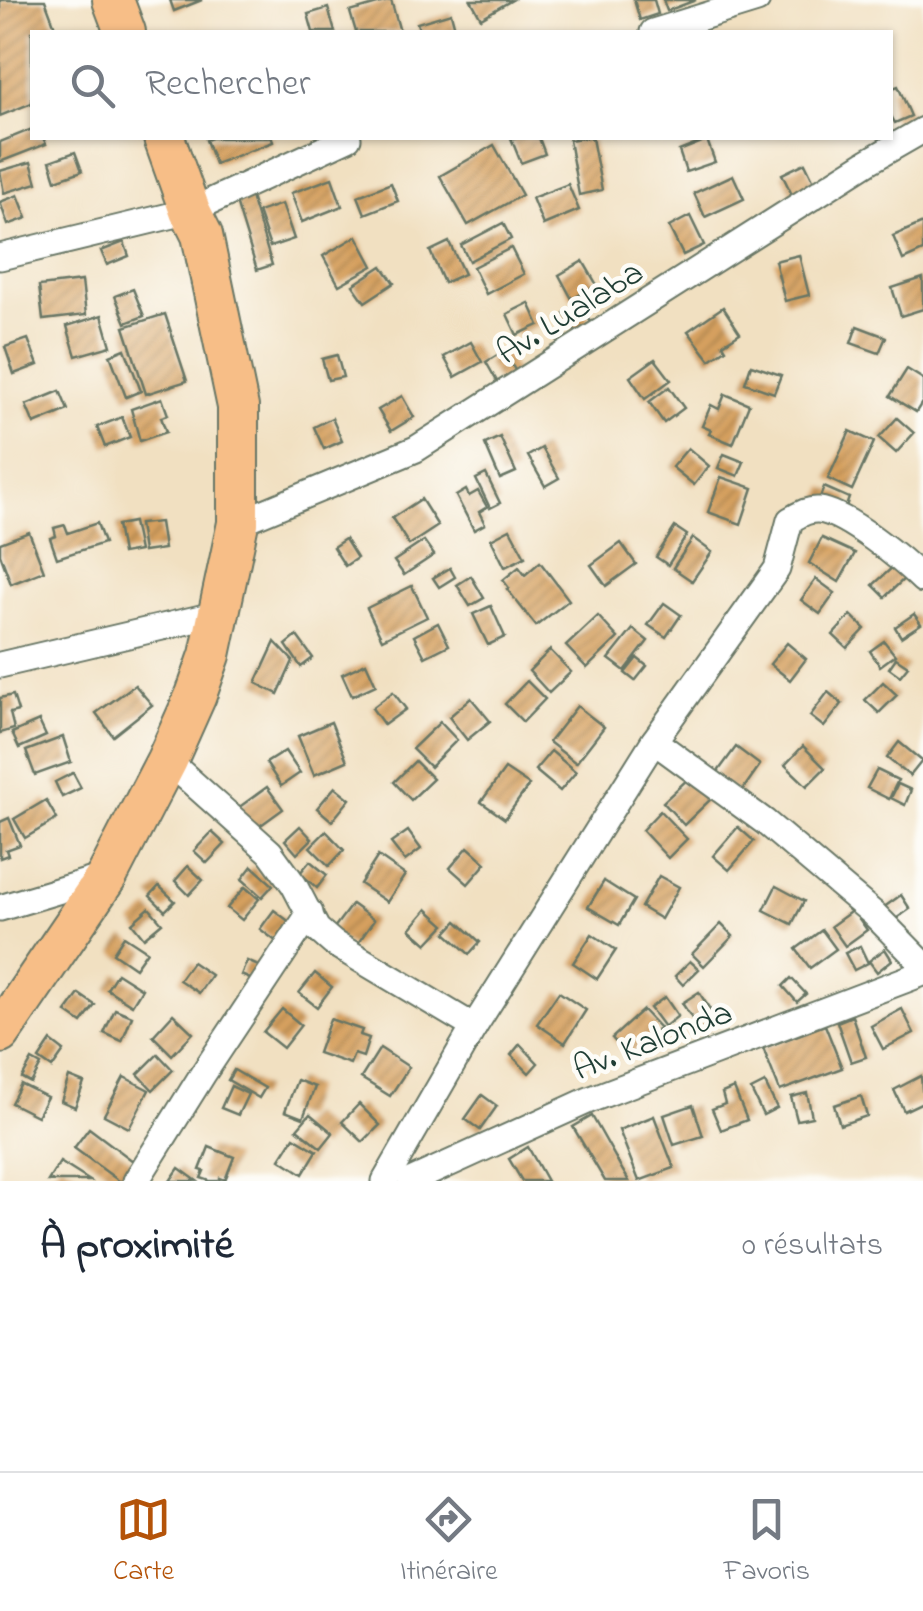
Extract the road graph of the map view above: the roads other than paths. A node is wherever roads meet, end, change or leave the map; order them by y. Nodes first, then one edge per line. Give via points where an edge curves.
1 (114, 0) edge
2 (757, 0) edge
3 (124, 30) edge
4 (660, 30) edge
5 (923, 130) edge
6 (165, 140) edge
7 (344, 140) edge
8 (190, 211) junction
9 (0, 257) edge
10 (238, 523) junction
11 (923, 580) edge
12 (218, 614) junction
13 (0, 665) edge
14 (654, 741) junction
15 (167, 760) junction
16 (107, 876) junction
17 (0, 908) edge
18 (310, 914) junction
19 (923, 964) edge
20 (923, 973) edge
21 (474, 1027) junction
22 (0, 1033) edge
23 (136, 1181) edge
24 (385, 1181) edge
25 (411, 1181) edge

1 - 3 highway
2 - 4 street
5 - 10 street, Av. Lualaba via 416,449
6 - 8 highway
7 - 8 street
8 - 9 street
8 - 10 highway via 202,235 238,407
10 - 12 highway
11 - 14 street via 852,525 821,510 805,511 790,520 777,569
12 - 13 street
12 - 15 highway via 210,655
14 - 19 street via 766,822
14 - 21 street
15 - 16 highway
15 - 18 street via 270,852
16 - 17 street
16 - 22 highway
18 - 21 street via 332,943
18 - 23 street
20 - 25 street, Av. Kalonda via 589,1100
21 - 24 street

